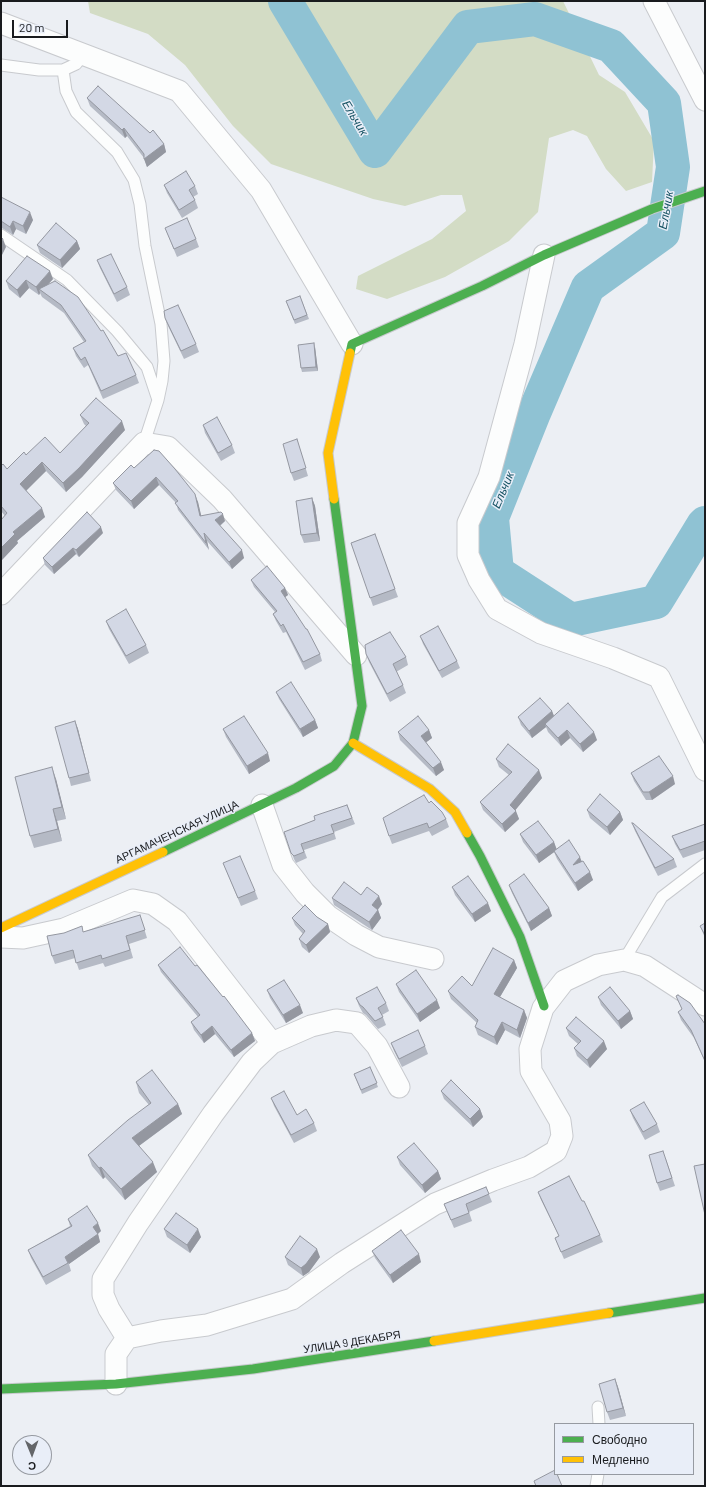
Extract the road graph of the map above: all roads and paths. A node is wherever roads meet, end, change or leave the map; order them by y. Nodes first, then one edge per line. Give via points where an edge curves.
1 (654, 1) edge
2 (1, 23) edge
3 (83, 55) junction
4 (1, 65) edge
5 (63, 70) junction
6 (705, 100) edge
7 (702, 192) edge
8 (1, 235) edge
9 (544, 255) junction
10 (352, 344) junction
11 (158, 400) junction
12 (144, 443) junction
13 (1, 594) edge
14 (356, 655) junction
15 (353, 744) junction
16 (705, 770) edge
17 (262, 805) junction
18 (705, 864) edge
19 (1, 928) edge
20 (1, 937) edge
21 (433, 959) dead end
22 (624, 960) junction
23 (705, 1005) edge
24 (544, 1006) junction
25 (272, 1043) junction
26 (399, 1087) dead end
27 (705, 1298) edge
28 (127, 1338) junction
29 (116, 1384) junction
30 (1, 1389) edge
31 (598, 1407) dead end
32 (599, 1423) edge
33 (598, 1475) edge
34 (596, 1486) edge

1 - 6 street
2 - 3 street
3 - 5 lane via 76,64
3 - 10 street via 179,92 261,190
4 - 5 lane
5 - 11 lane via 66,91 76,112 117,152 134,180 161,332 164,361
7 - 9 street via 652,209
8 - 11 lane via 67,280 116,331 147,367
9 - 10 street via 482,286
9 - 16 street via 525,344 489,477 468,523 468,555 479,580 497,609 541,633 659,677
10 - 14 street via 328,453
11 - 12 lane
12 - 13 street
12 - 14 street via 168,447 222,499
14 - 15 street via 362,706
15 - 17 street, АРГАМАЧЕНСКАЯ УЛИЦА via 334,766
15 - 24 street via 430,789 455,812 520,937
17 - 19 street, АРГАМАЧЕНСКАЯ УЛИЦА
17 - 21 street via 283,865 304,893 328,916 356,935 379,946
18 - 22 lane via 662,897
20 - 25 street via 23,938 64,930 133,900 153,904 177,921
22 - 23 street via 645,966
22 - 24 street via 598,965 564,981
24 - 28 street via 530,1049 531,1071 560,1121 562,1136 556,1151 529,1167 435,1204 342,1263 292,1299 207,1325
25 - 26 street via 311,1026 336,1020 357,1024 377,1046
25 - 28 street via 252,1062 213,1114 103,1279 103,1295 108,1309
27 - 29 street, УЛИЦА 9 ДЕКАБРЯ via 253,1369
28 - 29 street via 116,1354
29 - 30 street, УЛИЦА 9 ДЕКАБРЯ
31 - 32 lane
33 - 34 lane

